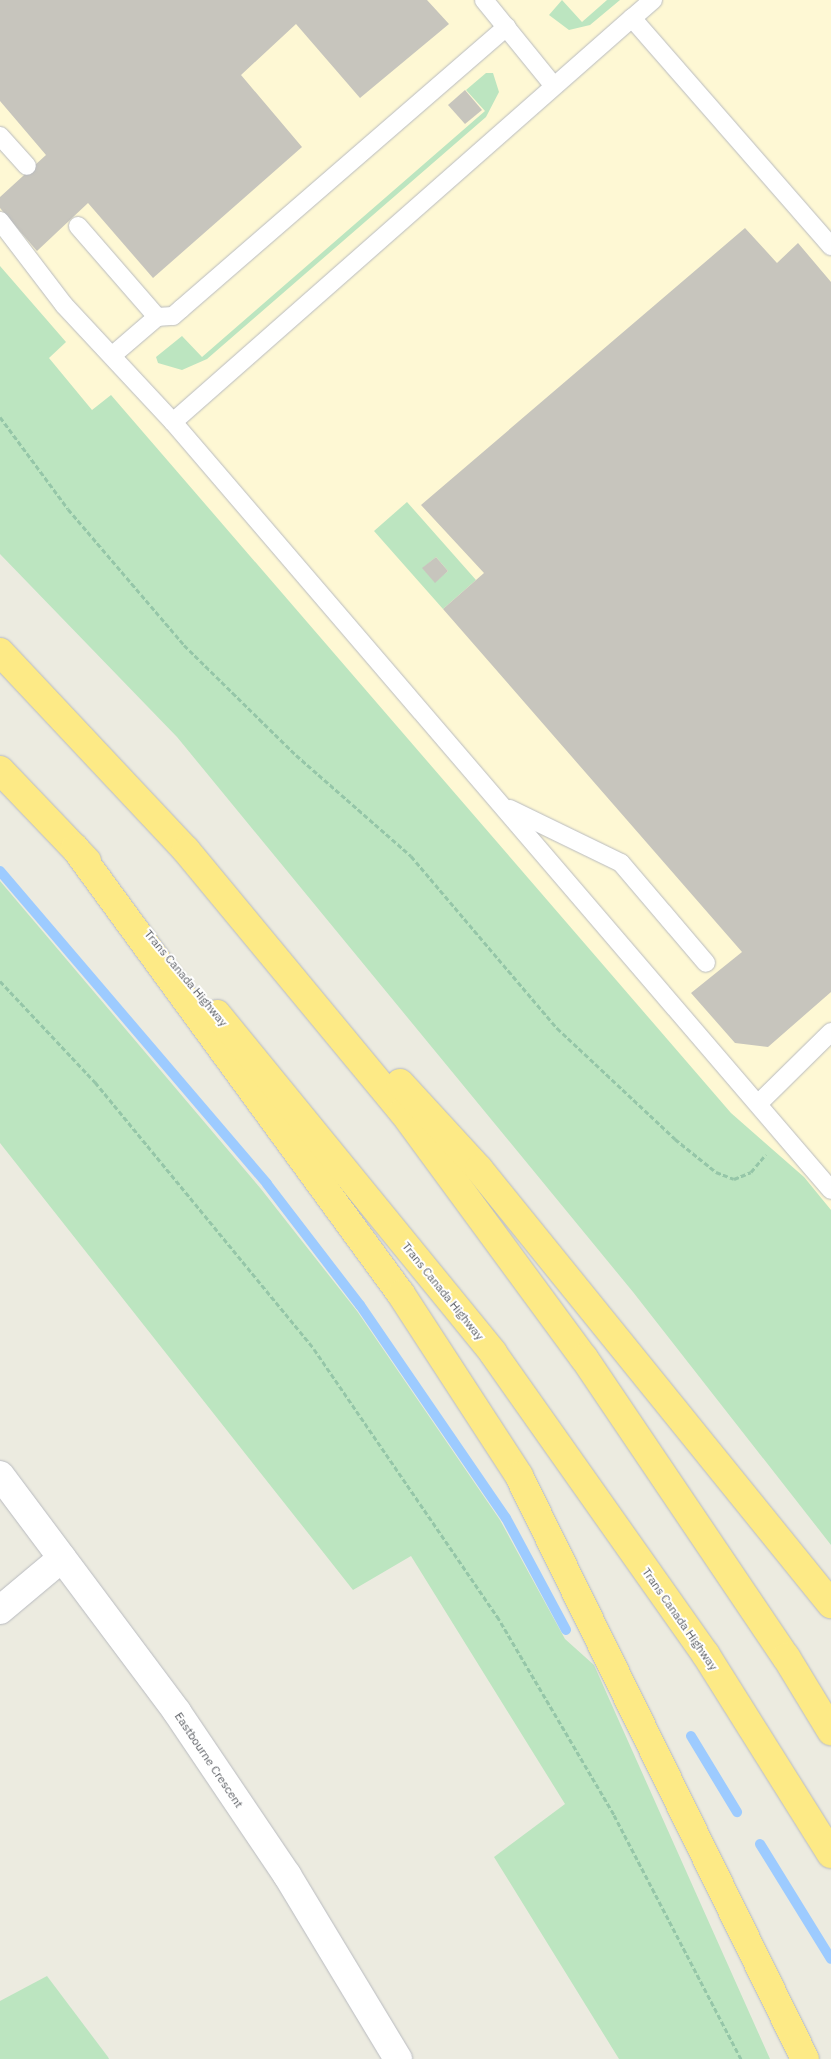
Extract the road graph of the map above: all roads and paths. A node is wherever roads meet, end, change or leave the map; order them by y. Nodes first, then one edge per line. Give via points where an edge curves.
1 (484, 0) edge
2 (653, 0) edge
3 (632, 18) junction
4 (507, 27) junction
5 (553, 85) junction
6 (0, 136) edge
7 (27, 166) dead end
8 (0, 221) edge
9 (78, 226) dead end
10 (831, 246) edge
11 (157, 317) junction
12 (114, 354) junction
13 (0, 417) edge
14 (173, 422) junction
15 (0, 652) edge
16 (0, 770) edge
17 (504, 806) junction
18 (75, 848) junction
19 (186, 850) junction
20 (706, 963) dead end
21 (0, 981) edge
22 (831, 1032) edge
23 (759, 1103) junction
24 (784, 1133) junction
25 (831, 1190) edge
26 (0, 1476) edge
27 (62, 1558) junction
28 (831, 1604) edge
29 (0, 1610) edge
30 (831, 1731) edge
31 (831, 1854) edge
32 (398, 2059) edge
33 (741, 2059) edge
34 (805, 2059) edge

1 - 4 lane
2 - 3 lane
3 - 5 lane
3 - 10 lane
4 - 5 lane
4 - 11 lane via 173,316
5 - 14 lane
6 - 7 lane
8 - 12 lane via 64,305
9 - 11 lane
11 - 12 lane
12 - 14 lane
13 - 24 path via 68,509 184,645 296,755 411,856 557,1028 675,1139 716,1172 734,1179 750,1172
14 - 17 lane
15 - 19 highway
16 - 18 highway, Trans Canada Highway
17 - 20 lane via 621,863
17 - 23 lane
18 - 31 highway, Trans Canada Highway via 250,1052 493,1353 706,1656
18 - 34 highway via 401,1294 519,1476
19 - 28 highway via 479,1169
19 - 30 highway via 403,1112 584,1358 786,1656
21 - 33 path via 95,1082 314,1349 497,1616 614,1815
22 - 23 lane
23 - 24 lane
24 - 25 lane
26 - 27 street, Eastbourne Crescent
27 - 29 street
27 - 32 street, Eastbourne Crescent via 177,1712 287,1875

